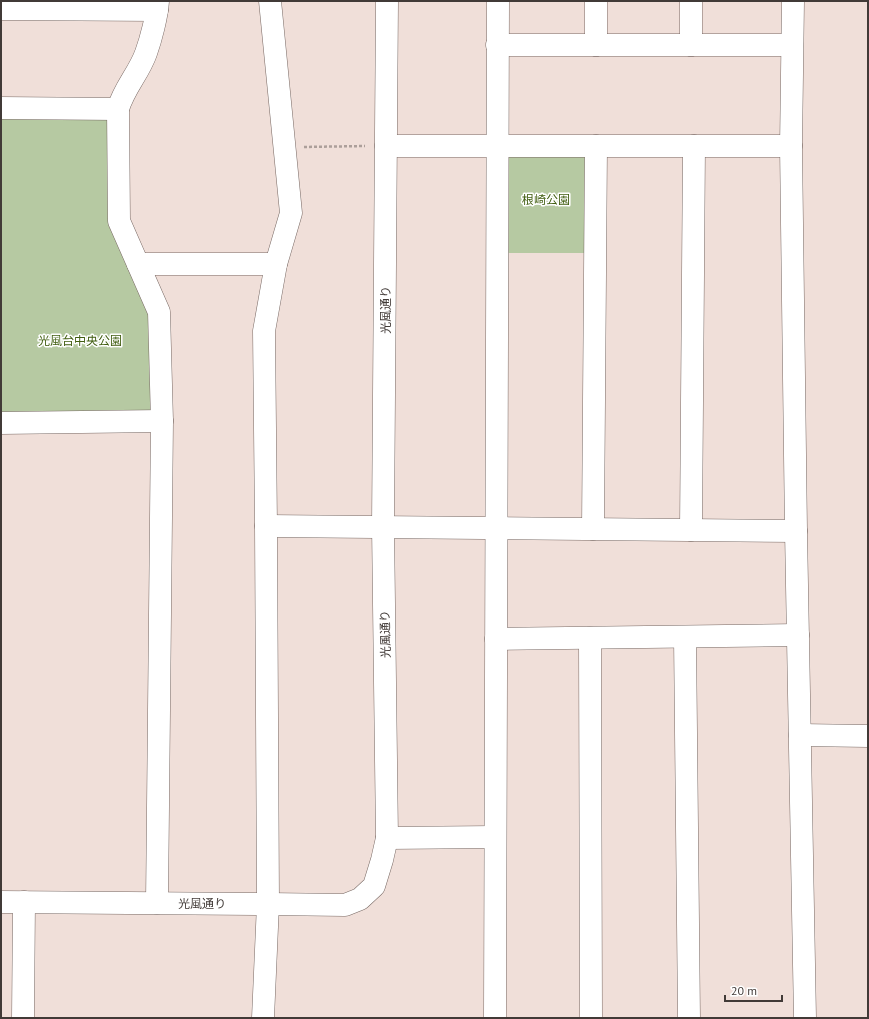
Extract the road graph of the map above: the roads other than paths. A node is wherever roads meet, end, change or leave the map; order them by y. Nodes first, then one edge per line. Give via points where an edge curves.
1 (270, 1) edge
2 (388, 1) edge
3 (498, 1) edge
4 (596, 1) edge
5 (691, 1) edge
6 (793, 1) edge
7 (157, 5) edge
8 (1, 9) edge
9 (498, 45) junction
10 (596, 45) junction
11 (691, 45) junction
12 (792, 45) junction
13 (1, 108) edge
14 (118, 109) junction
15 (386, 146) junction
16 (497, 146) junction
17 (596, 146) junction
18 (694, 146) junction
19 (791, 146) junction
20 (138, 264) junction
21 (276, 264) junction
22 (162, 421) junction
23 (1, 422) edge
24 (266, 526) junction
25 (383, 526) junction
26 (496, 528) junction
27 (593, 529) junction
28 (691, 530) junction
29 (796, 531) junction
30 (798, 635) junction
31 (685, 637) junction
32 (590, 638) junction
33 (496, 640) junction
34 (800, 735) junction
35 (868, 736) edge
36 (495, 837) junction
37 (387, 838) junction
38 (1, 902) edge
39 (24, 902) junction
40 (157, 903) junction
41 (268, 904) junction
42 (23, 1018) edge
43 (263, 1018) edge
44 (495, 1018) edge
45 (591, 1018) edge
46 (689, 1018) edge
47 (805, 1018) edge

1 - 21 street via 290,213
2 - 15 street, 光風通り
3 - 9 street
4 - 10 street
5 - 11 street
6 - 12 street
7 - 8 street
7 - 14 street via 146,53 121,98
9 - 10 street
9 - 16 street
10 - 11 street
11 - 12 street
12 - 19 street
13 - 14 street
14 - 20 street via 119,221
15 - 16 street
15 - 25 street, 光風通り
16 - 17 street
16 - 26 street
17 - 18 street
17 - 27 street
18 - 19 street
18 - 28 street
19 - 29 street
20 - 21 street
20 - 22 street via 159,312
21 - 24 street via 264,331
22 - 23 street
22 - 40 street
24 - 25 street
24 - 41 street
25 - 26 street
25 - 37 street, 光風通り
26 - 27 street
26 - 33 street
27 - 28 street
28 - 29 street
29 - 30 street
30 - 31 street
30 - 34 street
31 - 32 street
31 - 46 street
32 - 33 street
32 - 45 street
33 - 36 street
34 - 35 street
34 - 47 street
36 - 37 street
36 - 44 street
37 - 41 street, 光風通り via 374,886 360,899 345,905
38 - 39 street, 光風通り
39 - 40 street, 光風通り
39 - 42 street
40 - 41 street, 光風通り
41 - 43 street

